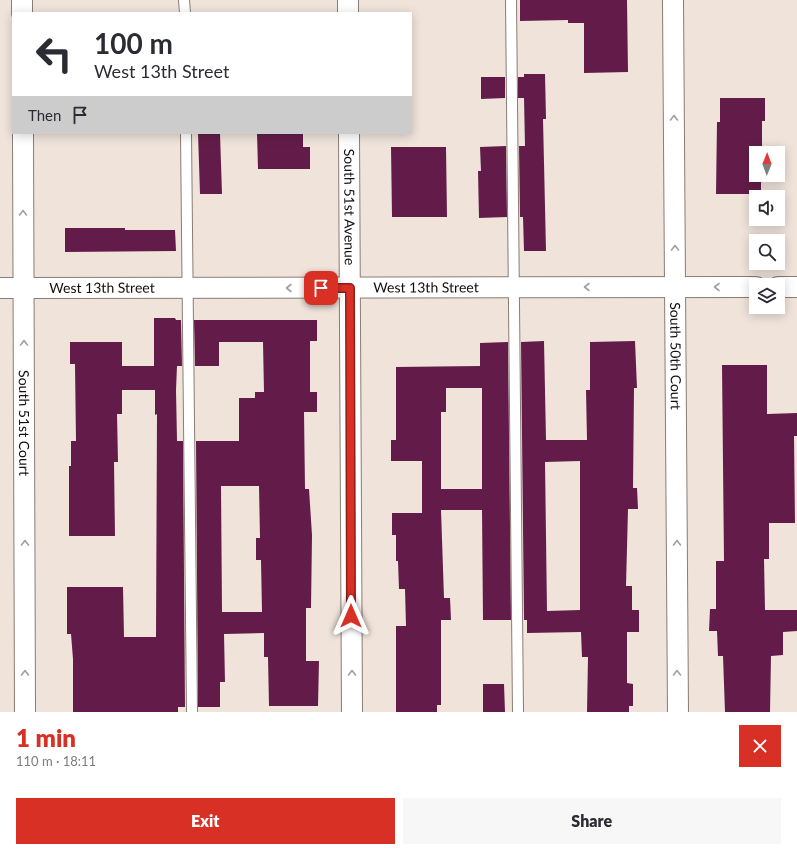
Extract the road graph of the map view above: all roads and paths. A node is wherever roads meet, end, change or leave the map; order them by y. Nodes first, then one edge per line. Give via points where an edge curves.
1 (22, 0) edge
2 (184, 0) edge
3 (348, 0) edge
4 (512, 0) edge
5 (673, 0) edge
6 (22, 12) edge
7 (185, 12) edge
8 (348, 12) edge
9 (23, 134) edge
10 (186, 134) edge
11 (348, 134) edge
12 (514, 287) junction
13 (675, 287) junction
14 (749, 287) edge
15 (785, 287) edge
16 (797, 287) edge
17 (0, 288) edge
18 (24, 288) junction
19 (187, 288) junction
20 (350, 288) junction
21 (25, 712) edge
22 (192, 712) edge
23 (352, 712) edge
24 (518, 712) edge
25 (678, 712) edge

1 - 6 street
2 - 7 lane
3 - 8 street
4 - 12 lane
13 -> 5 street, South 50th Court
18 -> 9 street, South 51st Court
10 - 19 lane
11 - 20 street, South 51st Avenue
13 -> 12 street, West 13th Street
12 - 20 street, West 13th Street
12 - 24 lane
14 -> 13 street, West 13th Street
25 -> 13 street, South 50th Court
15 - 16 street
17 - 18 street, West 13th Street
18 - 19 street, West 13th Street
21 -> 18 street, South 51st Court
20 -> 19 street, West 13th Street
19 - 22 lane
23 -> 20 street, South 51st Avenue

